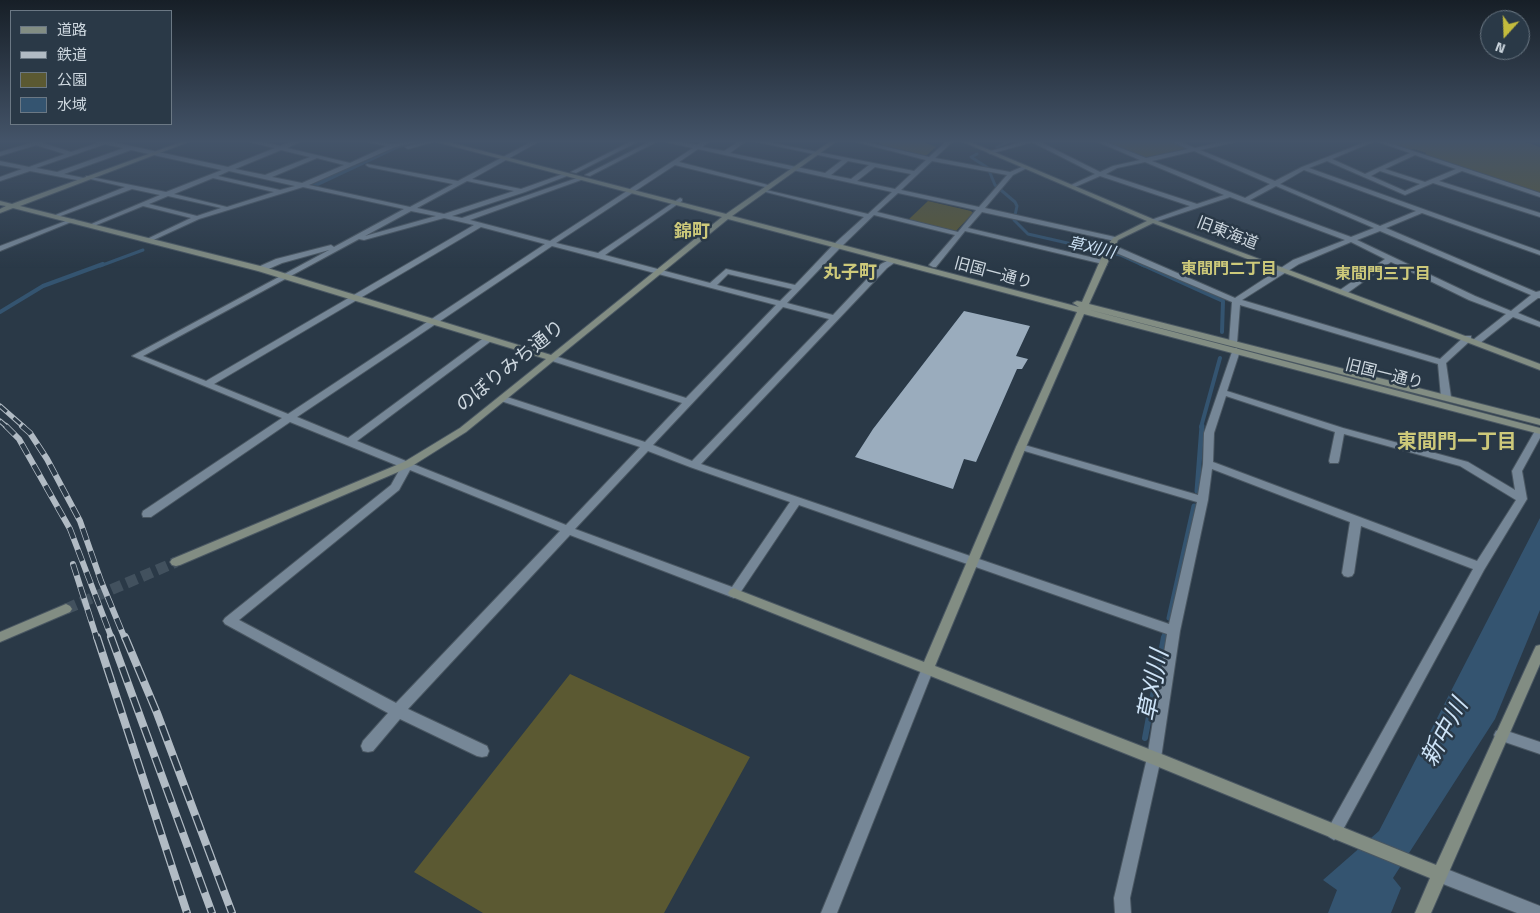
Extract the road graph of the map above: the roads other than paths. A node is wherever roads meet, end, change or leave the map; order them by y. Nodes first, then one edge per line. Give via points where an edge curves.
1 (70, 184) edge
2 (114, 184) edge
3 (193, 184) edge
4 (244, 184) edge
5 (297, 184) edge
6 (307, 184) edge
7 (324, 184) edge
8 (456, 184) edge
9 (489, 184) edge
10 (544, 184) edge
11 (555, 184) edge
12 (609, 184) edge
13 (613, 184) edge
14 (642, 184) edge
15 (750, 184) edge
16 (772, 184) edge
17 (863, 184) edge
18 (904, 184) edge
19 (1003, 184) edge
20 (1067, 184) edge
21 (1078, 184) edge
22 (1127, 184) edge
23 (1202, 184) edge
24 (1273, 184) joint
25 (1347, 184) edge
26 (1383, 184) edge
27 (1425, 184) edge
28 (1441, 184) edge
29 (1505, 184) edge
30 (304, 185) junction
31 (1073, 186) junction
32 (131, 187) junction
33 (316, 188) junction
34 (766, 188) junction
35 (632, 190) junction
36 (525, 191) junction
37 (896, 191) junction
38 (279, 192) junction
39 (166, 194) junction
40 (1230, 195) junction
41 (1540, 195) edge
42 (1246, 200) junction
43 (677, 202) junction
44 (0, 203) edge
45 (142, 204) junction
46 (13, 205) junction
47 (1196, 206) junction
48 (225, 208) junction
49 (411, 209) junction
50 (980, 210) junction
51 (0, 211) edge
52 (1422, 211) junction
53 (871, 215) junction
54 (1540, 215) edge
55 (56, 216) junction
56 (727, 216) junction
57 (446, 217) junction
58 (196, 218) junction
59 (72, 220) junction
60 (462, 220) junction
61 (1153, 221) junction
62 (92, 225) junction
63 (479, 225) junction
64 (1379, 226) junction
65 (962, 231) junction
66 (0, 239) edge
67 (1348, 239) junction
68 (149, 240) junction
69 (16, 243) junction
70 (349, 243) junction
71 (1113, 243) junction
72 (550, 244) junction
73 (838, 245) junction
74 (0, 249) edge
75 (1540, 252) edge
76 (599, 256) junction
77 (1390, 259) junction
78 (891, 261) junction
79 (1104, 262) junction
80 (933, 265) junction
81 (261, 268) junction
82 (1282, 269) junction
83 (658, 272) junction
84 (287, 276) junction
85 (711, 286) junction
86 (797, 288) junction
87 (1343, 292) junction
88 (1539, 294) edge
89 (356, 298) junction
90 (1236, 301) junction
91 (782, 304) junction
92 (1084, 308) junction
93 (1510, 313) junction
94 (835, 318) junction
95 (432, 321) junction
96 (1540, 325) edge
97 (488, 340) junction
98 (1472, 340) junction
99 (1234, 347) junction
100 (552, 358) junction
101 (1442, 362) junction
102 (1540, 367) edge
103 (208, 384) junction
104 (1222, 392) junction
105 (1446, 397) junction
106 (504, 399) junction
107 (688, 402) junction
108 (291, 417) junction
109 (1540, 428) edge
110 (1340, 430) junction
111 (351, 441) junction
112 (647, 447) junction
113 (1020, 447) junction
114 (1334, 461) dead end
115 (408, 464) junction
116 (1208, 464) junction
117 (694, 465) junction
118 (1522, 499) junction
119 (797, 500) junction
120 (1203, 500) junction
121 (147, 514) dead end
122 (1356, 520) junction
123 (567, 530) junction
124 (973, 560) junction
125 (176, 562) tunnel mouth
126 (1480, 567) junction
127 (1348, 573) dead end
128 (734, 593) junction
129 (66, 608) tunnel mouth
130 (1174, 631) junction
131 (0, 637) edge
132 (1540, 650) edge
133 (928, 668) junction
134 (398, 711) junction
135 (1501, 735) junction
136 (368, 746) dead end
137 (1540, 748) edge
138 (482, 751) dead end
139 (1154, 758) junction
140 (1334, 832) junction
141 (1439, 874) junction
142 (829, 913) edge
143 (1123, 913) edge
144 (1422, 913) edge
145 (1538, 913) edge

1 - 46 street
2 - 32 street
3 - 39 street
4 - 38 street
5 - 30 street
6 - 30 street
7 - 33 street
8 - 49 street
9 - 36 street
10 - 36 street
11 - 60 street
12 - 35 street, 旧国一通り
13 - 35 street, 旧国一通り
14 - 35 street
15 - 34 street
16 - 34 street, のぼりみち通り
17 - 37 street
18 - 37 street
19 - 50 street
20 - 31 street, 旧東海道
21 - 31 street
22 - 47 street
23 - 40 street
24 - 42 street
24 - 64 street
25 - 52 street
26 - 27 street via 1405,193
28 - 54 street
29 - 41 street
30 - 33 street
30 - 38 street
31 - 61 street, 旧東海道
32 - 39 street
32 - 55 street
33 - 49 street
34 - 53 street
34 - 56 street, のぼりみち通り
35 - 43 street, 旧国一通り
35 - 72 street
36 - 57 street
37 - 50 street
37 - 53 street
38 - 48 street
39 - 45 street
39 - 48 street
40 - 42 street
40 - 47 street
42 - 67 street
43 - 56 street, 旧国一通り
43 - 76 street
44 - 46 street
45 - 58 street
45 - 62 street
46 - 51 street
46 - 55 street
47 - 61 street
48 - 58 street
49 - 57 street
49 - 70 street
50 - 65 street
50 - 71 street
52 - 64 street
52 - 75 street
53 - 65 street
53 - 73 street
55 - 59 street
56 - 73 street, 旧国一通り
56 - 83 street, のぼりみち通り
57 - 60 street
57 - 70 street
58 - 68 street
59 - 62 street
59 - 69 street
60 - 63 street
61 - 71 street
61 - 82 street, 旧東海道
62 - 68 street
63 - 72 street
63 - 89 street
64 - 67 street
64 - 88 street
65 - 79 street
65 - 80 street
66 - 69 street
67 - 77 street
67 - 82 street
68 - 81 street
69 - 74 street
70 - 81 street
70 - 84 street
71 - 79 street
71 - 90 street
72 - 76 street
72 - 95 street
73 - 78 street, 旧国一通り
73 - 80 street, 旧国一通り
73 - 86 street
76 - 83 street
77 - 87 street
77 - 93 street
78 - 92 street, 旧国一通り
78 - 94 street
79 - 92 street
80 - 92 street, 旧国一通り
81 - 84 street
82 - 87 street, 旧東海道
82 - 90 street
83 - 85 street
83 - 100 street, のぼりみち通り
84 - 89 street
84 - 103 street via 136,356
85 - 86 street via 726,272
85 - 91 street
86 - 91 street
87 - 98 street, 旧東海道
88 - 93 street
89 - 95 street
89 - 103 street
90 - 99 street
90 - 101 street
91 - 94 street
91 - 107 street
92 - 99 street, 旧国一通り
92 - 113 street
93 - 96 street
93 - 98 street
94 - 117 street
95 - 97 street
95 - 108 street
97 - 100 street
97 - 111 street
98 - 101 street
98 - 102 street, 旧東海道
99 - 104 street
99 - 105 street, 旧国一通り
99 - 109 street, 旧国一通り
100 - 106 street, のぼりみち通り
100 - 107 street
101 - 105 street
103 - 108 street
104 - 110 street
104 - 116 street via 1209,433
105 - 109 street, 旧国一通り
106 - 112 street
106 - 115 street, のぼりみち通り via 463,430
107 - 112 street
108 - 111 street
108 - 121 street
109 - 118 street via 1516,471
110 - 114 street
110 - 118 street via 1464,464
111 - 115 street
112 - 117 street
112 - 123 street
113 - 120 street
113 - 124 street
115 - 123 street
115 - 125 street, のぼりみち通り
115 - 134 street via 395,487 229,621
116 - 120 street
116 - 122 street
117 - 119 street
118 - 126 street
119 - 124 street
119 - 128 street
120 - 130 street
122 - 126 street
122 - 127 street
123 - 128 street
123 - 134 street
124 - 130 street
124 - 133 street
126 - 140 street
128 - 133 street
129 - 131 street
130 - 139 street
132 - 135 street
133 - 139 street
133 - 142 street
134 - 136 street
134 - 138 street
135 - 137 street
135 - 141 street
139 - 140 street
139 - 143 street via 1122,898
140 - 141 street
141 - 144 street
141 - 145 street

